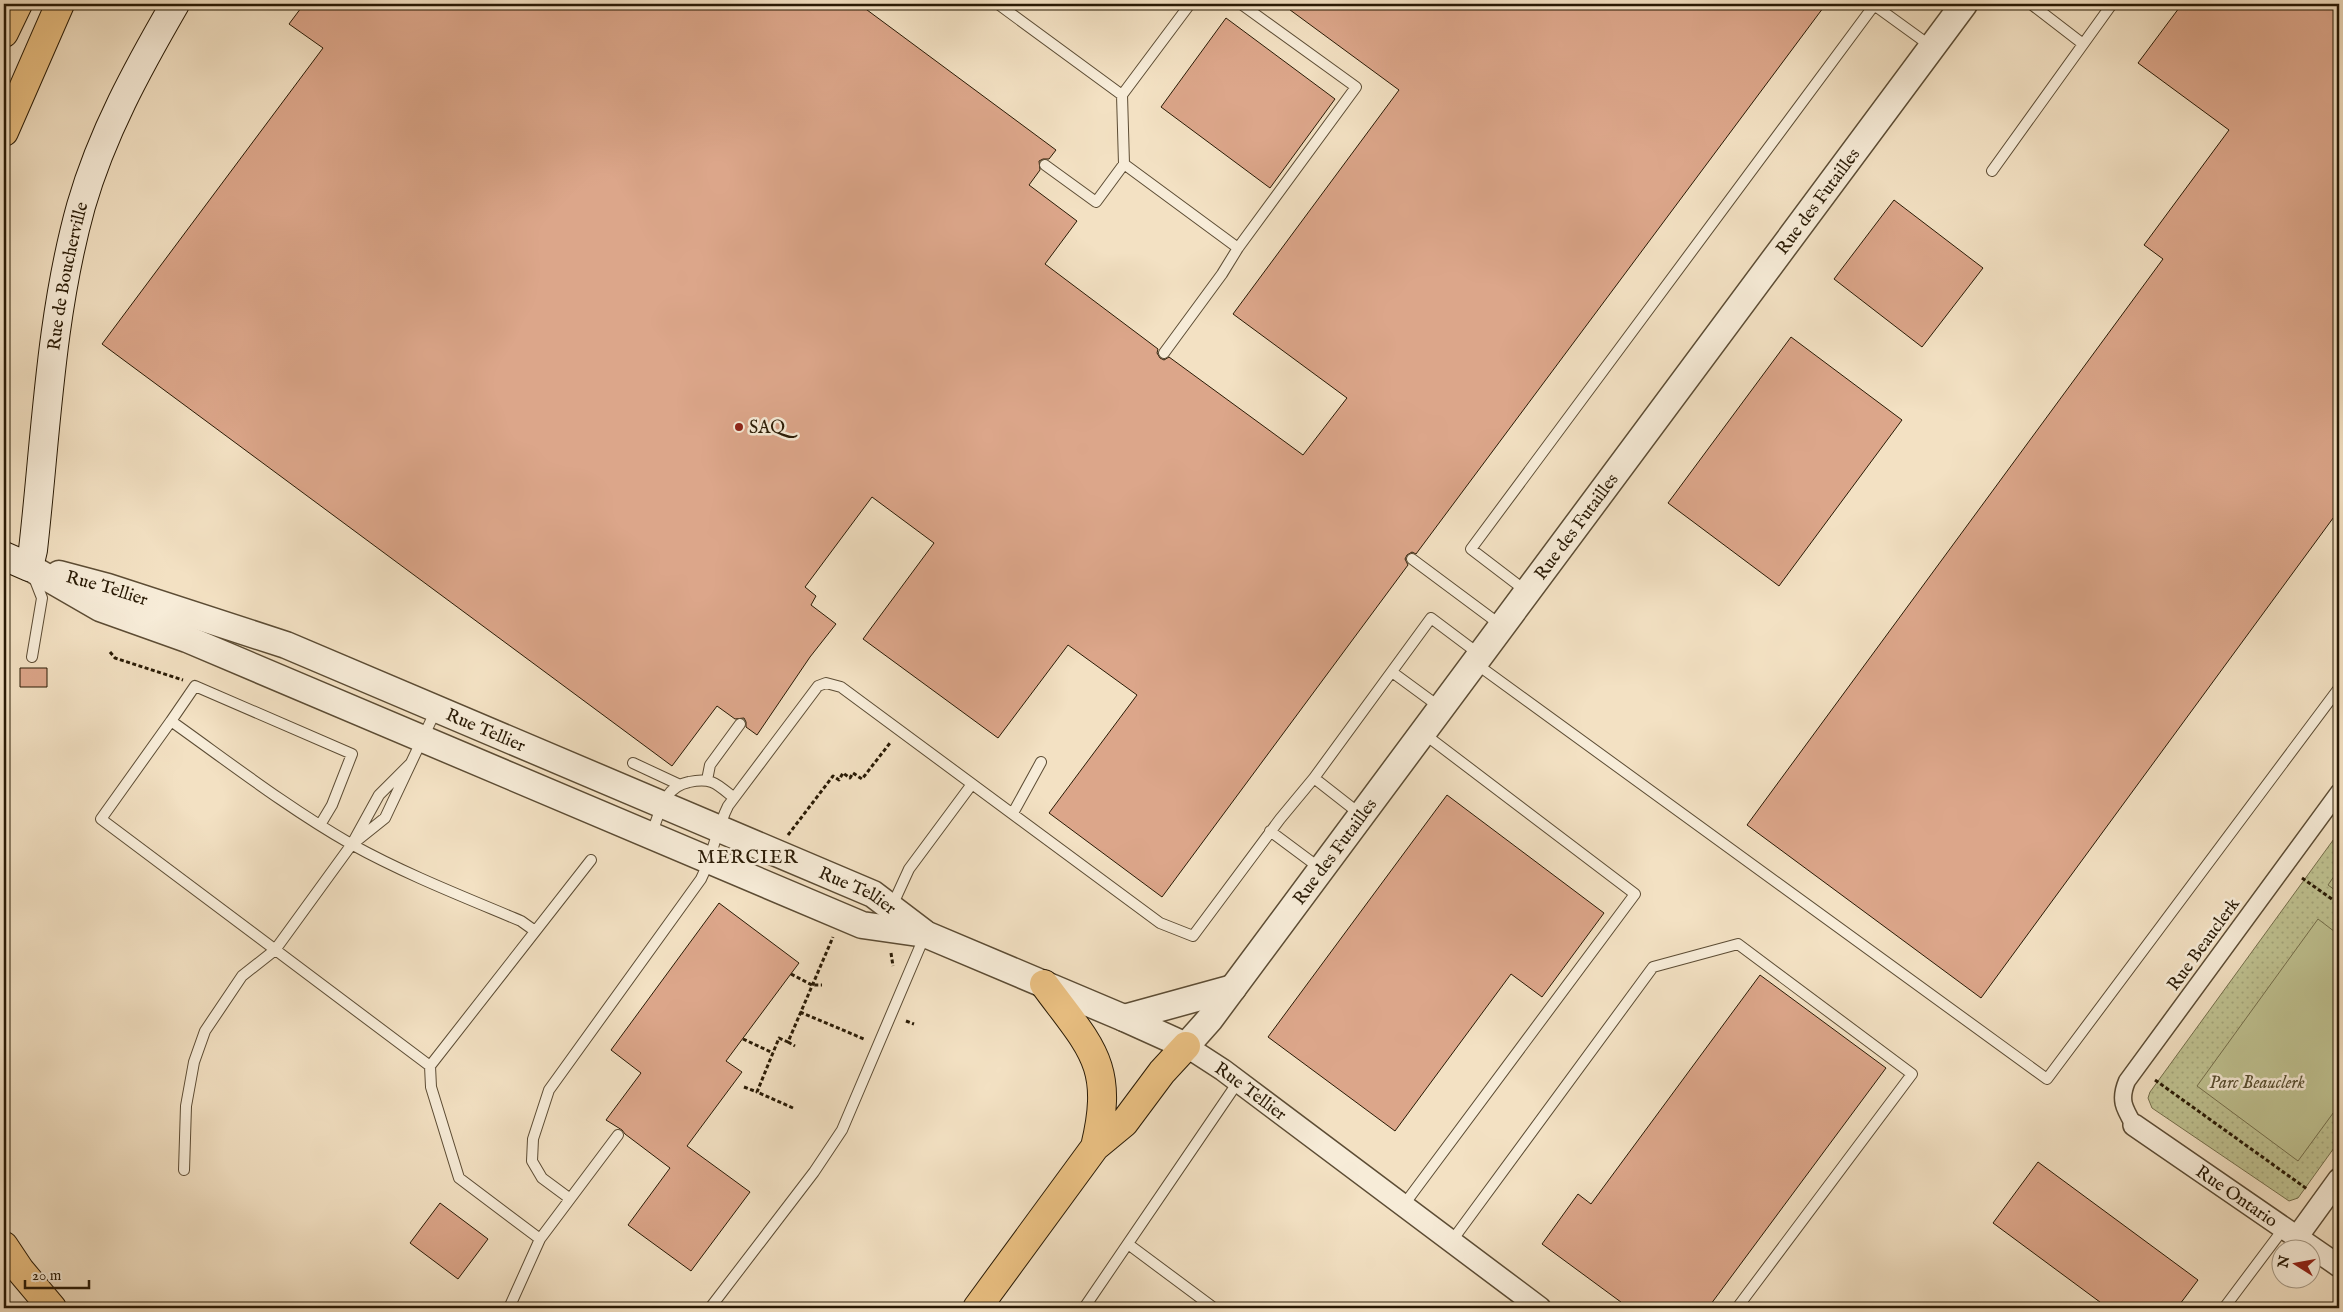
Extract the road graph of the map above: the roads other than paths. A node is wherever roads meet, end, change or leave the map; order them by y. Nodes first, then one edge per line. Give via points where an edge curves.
1 (18, 4) edge
2 (60, 4) edge
3 (175, 4) edge
4 (998, 4) edge
5 (1190, 4) edge
6 (1241, 4) edge
7 (1964, 4) edge
8 (2031, 4) edge
9 (2112, 4) edge
10 (1875, 5) edge
11 (4, 33) edge
12 (2083, 44) junction
13 (1932, 48) junction
14 (1122, 95) junction
15 (4, 132) edge
16 (1124, 164) junction
17 (1045, 165) dead end
18 (1992, 171) dead end
19 (1238, 248) junction
20 (1164, 354) dead end
21 (4, 556) edge
22 (1412, 560) dead end
23 (29, 567) junction
24 (1527, 592) junction
25 (1502, 626) junction
26 (32, 657) dead end
27 (1477, 659) junction
28 (1392, 672) junction
29 (2339, 688) edge
30 (1441, 708) junction
31 (436, 709) junction
32 (171, 722) junction
33 (740, 724) dead end
34 (1422, 732) junction
35 (423, 740) junction
36 (1041, 762) dead end
37 (633, 763) dead end
38 (410, 764) junction
39 (1314, 778) junction
40 (706, 780) junction
41 (678, 784) junction
42 (972, 784) junction
43 (2339, 792) edge
44 (734, 798) junction
45 (663, 805) junction
46 (1014, 813) junction
47 (1361, 815) junction
48 (320, 825) junction
49 (718, 828) junction
50 (1270, 831) junction
51 (650, 837) junction
52 (352, 844) junction
53 (591, 860) dead end
54 (710, 862) junction
55 (1321, 869) junction
56 (888, 928) junction
57 (535, 931) junction
58 (925, 934) junction
59 (275, 950) junction
60 (1044, 984) junction
61 (1233, 988) junction
62 (1124, 1018) junction
63 (1186, 1046) junction
64 (430, 1066) junction
65 (1238, 1082) junction
66 (2134, 1125) joint
67 (618, 1135) dead end
68 (1095, 1147) junction
69 (184, 1170) dead end
70 (2339, 1180) edge
71 (569, 1198) junction
72 (1403, 1206) junction
73 (2291, 1232) junction
74 (540, 1238) junction
75 (1451, 1242) junction
76 (1128, 1244) junction
77 (4, 1246) edge
78 (2339, 1266) edge
79 (52, 1308) edge
80 (509, 1308) edge
81 (710, 1308) edge
82 (977, 1308) edge
83 (1084, 1308) edge
84 (1214, 1308) edge
85 (1540, 1308) edge
86 (1737, 1308) edge
87 (2224, 1308) edge

1 - 11 highway
2 - 15 highway
3 - 23 main road, Rue de Boucherville via 109,128 76,227 58,320
4 - 14 lane
5 - 14 lane
6 - 19 lane via 1356,87
7 - 13 street, Rue des Futailles
8 - 12 lane
9 - 12 lane
10 - 13 lane
10 - 24 lane via 1470,549
12 - 18 lane
13 - 24 street, Rue des Futailles
14 - 16 lane
16 - 17 lane via 1096,202
16 - 19 lane
19 - 20 lane
21 - 23 main road, Rue Tellier
22 - 25 lane
23 - 26 lane via 42,598
23 - 31 street, Rue Tellier via 108,587 286,645
23 - 35 street, Rue Tellier via 100,608 174,634
24 - 25 street, Rue des Futailles
25 - 27 street, Rue des Futailles
27 - 28 lane via 1431,618
27 - 29 lane via 2047,1079
27 - 30 street, Rue des Futailles
28 - 30 lane
28 - 39 lane
30 - 34 street, Rue des Futailles
31 - 35 lane
31 - 45 street, Rue Tellier
32 - 48 lane
32 - 48 lane via 195,686 352,754 332,805
32 - 59 lane via 100,819
33 - 40 lane via 710,765
34 - 47 street, Rue des Futailles
34 - 72 lane via 1635,894
35 - 38 lane
35 - 51 street, Rue Tellier
36 - 46 lane
37 - 41 lane
38 - 52 lane via 379,795
38 - 52 lane via 385,818
39 - 47 lane
39 - 50 lane
40 - 41 lane
40 - 44 lane via 716,783
41 - 45 lane via 672,788
42 - 44 lane via 841,687 826,683 818,686 801,707
42 - 46 lane
42 - 56 lane via 909,869
43 - 66 street, Rue Beauclerk via 2127,1081 2122,1093 2125,1109
44 - 49 lane
45 - 49 street, Rue Tellier
45 - 51 lane
46 - 50 lane via 1160,923 1193,936
47 - 55 street, Rue des Futailles
48 - 52 lane
49 - 54 lane
49 - 56 street, Rue Tellier via 873,894
50 - 55 lane
51 - 54 street, Rue Tellier
52 - 57 lane via 395,867 521,921
52 - 59 lane
53 - 57 lane
54 - 56 street, Rue Tellier via 862,925
54 - 71 lane via 549,1090 531,1147 532,1161 542,1178
55 - 61 street, Rue des Futailles
56 - 58 street, Rue Tellier
57 - 64 lane
58 - 60 street, Rue Tellier
58 - 81 lane via 842,1130 814,1172
59 - 64 lane
59 - 69 lane via 242,976 206,1031 194,1062 186,1106
60 - 62 street, Rue Tellier
60 - 68 highway via 1088,1043 1098,1066 1103,1109
61 - 62 street
61 - 63 street, Rue des Futailles
62 - 63 street, Rue Tellier
63 - 65 street, Rue Tellier
63 - 68 highway via 1124,1123
64 - 74 lane via 431,1087 459,1178
65 - 72 street, Rue Tellier
65 - 76 lane
66 - 73 street, Rue Ontario
67 - 71 lane
68 - 82 highway
70 - 73 street
71 - 74 lane
72 - 75 street, Rue Tellier
73 - 78 street, Rue Ontario
73 - 87 lane
74 - 80 lane
75 - 85 street, Rue Tellier
75 - 86 lane via 1653,967 1738,944 1912,1074
76 - 83 lane
76 - 84 lane
77 - 79 highway

